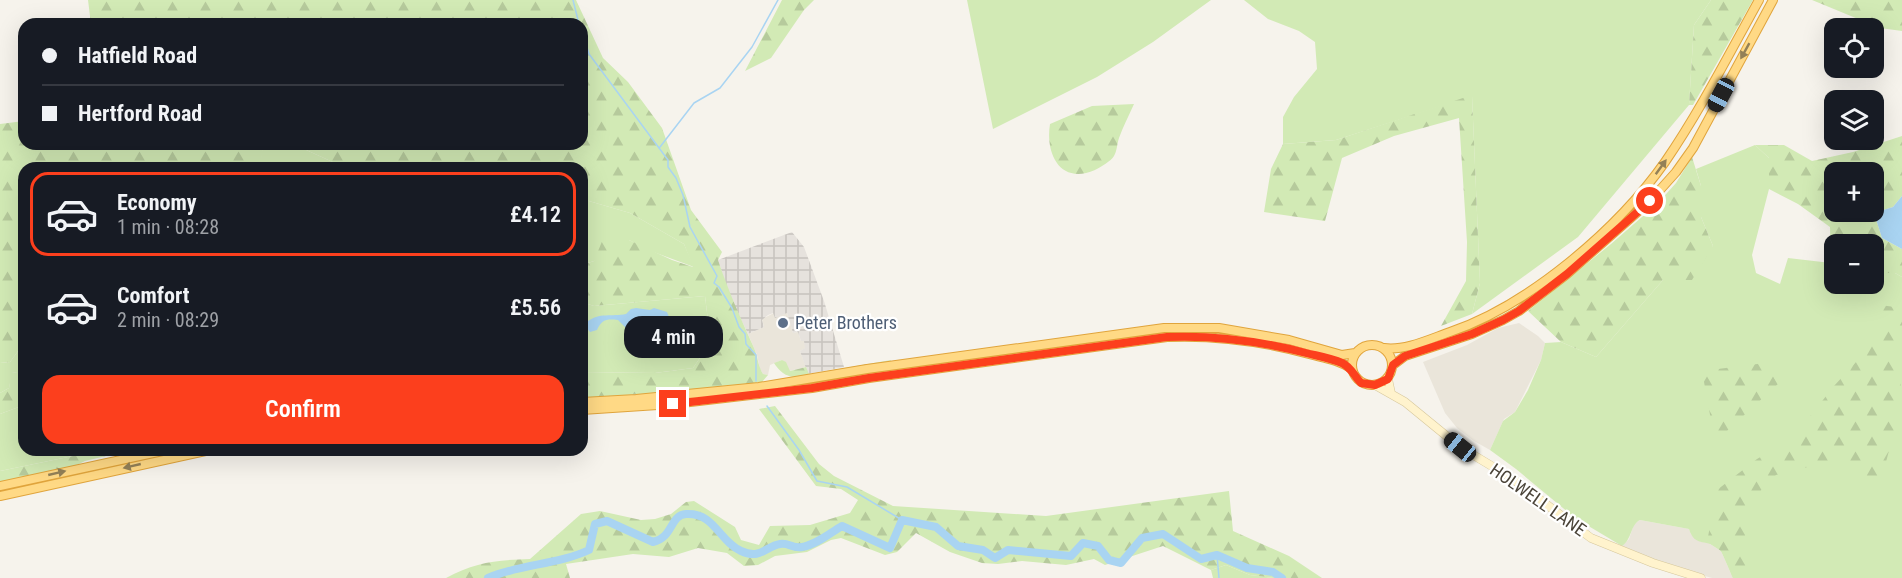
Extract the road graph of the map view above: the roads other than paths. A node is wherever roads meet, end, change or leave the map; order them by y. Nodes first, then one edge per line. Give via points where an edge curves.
1 (1759, 0) edge
2 (1773, 0) edge
3 (1384, 348) junction
4 (1355, 353) junction
5 (1393, 365) junction
6 (1352, 369) junction
7 (1388, 379) junction
8 (1375, 385) junction
9 (1391, 393) junction
10 (588, 402) edge
11 (588, 410) edge
12 (139, 456) edge
13 (183, 456) edge
14 (0, 486) edge
15 (0, 496) edge
16 (1701, 578) edge

3 -> 1 highway via 1398,349 1453,331 1509,305 1542,283 1606,229 1665,161
2 -> 5 highway via 1693,148 1650,201 1519,311 1472,334 1405,356
3 - 4 highway via 1367,345
3 - 5 highway
4 - 6 highway
4 - 10 highway via 1342,355 1289,340 1219,328 1164,328 759,387
5 - 7 highway
6 - 8 highway via 1361,383
6 - 11 highway via 1329,359 1253,342 1167,337 812,388
7 - 8 highway
7 - 9 main road
8 - 9 main road, HOLWELL LANE
9 - 16 main road, HOLWELL LANE via 1460,447 1517,482 1591,538
14 -> 12 highway
13 -> 15 highway

